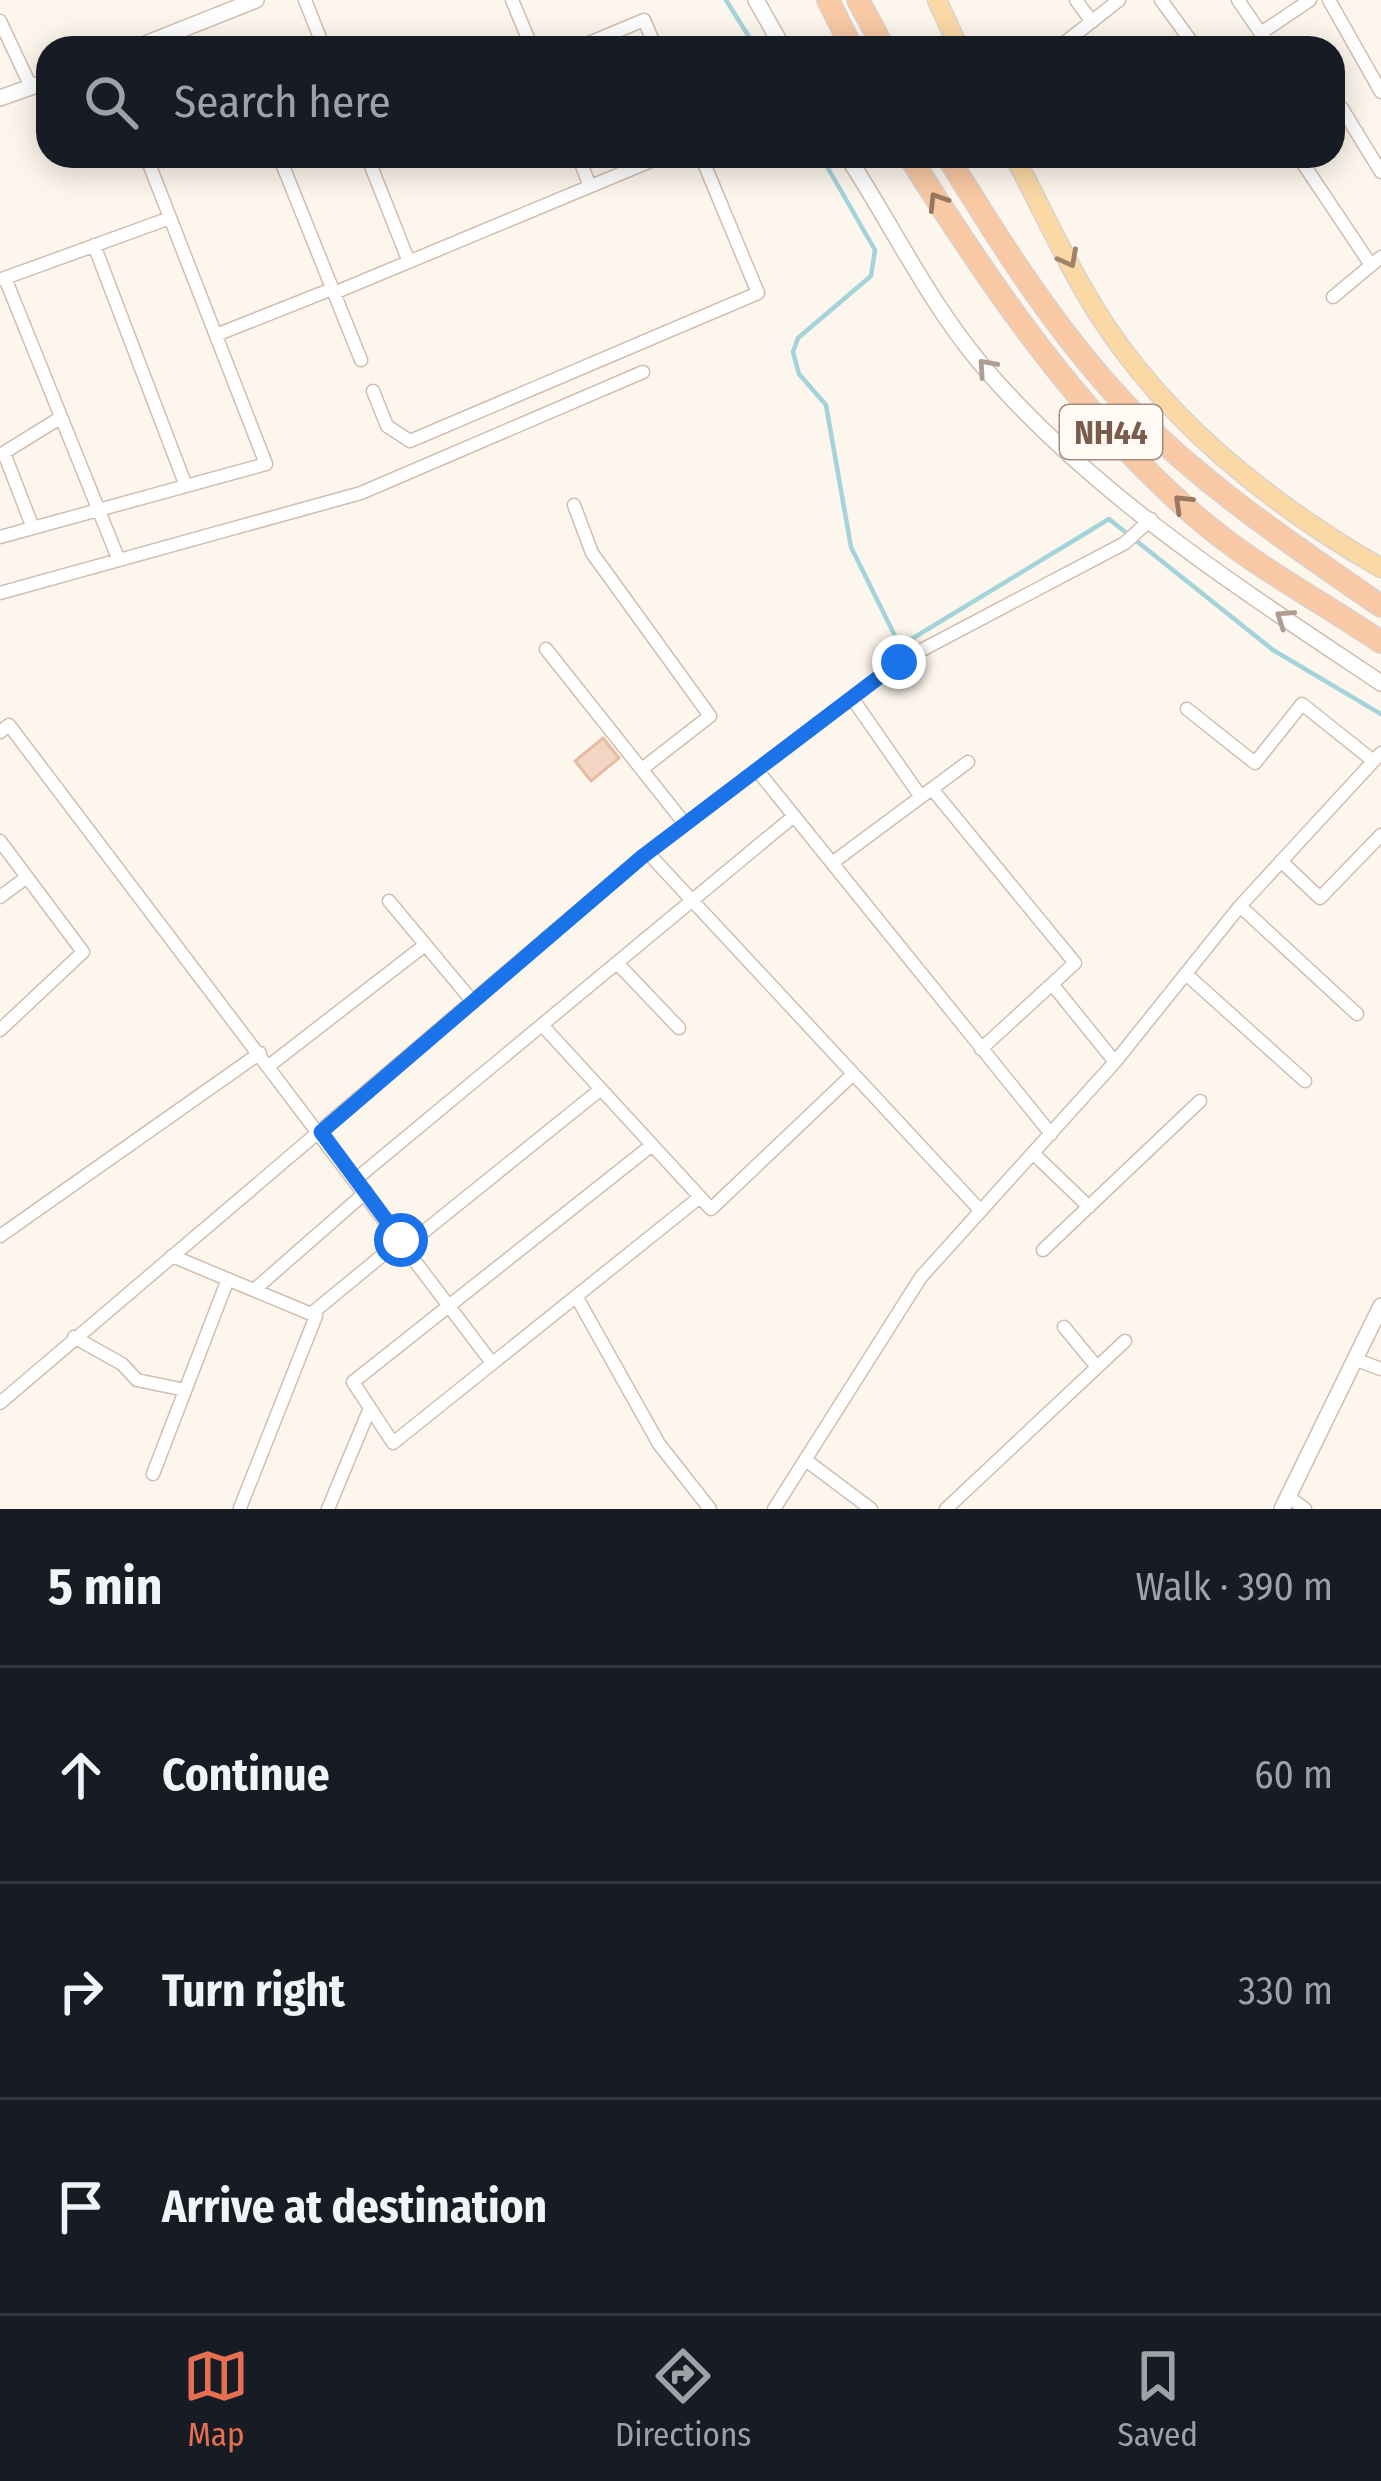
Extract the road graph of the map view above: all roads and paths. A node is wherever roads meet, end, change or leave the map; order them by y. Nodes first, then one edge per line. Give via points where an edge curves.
1 (256, 0) edge
2 (304, 0) edge
3 (512, 0) edge
4 (756, 0) edge
5 (828, 0) edge
6 (858, 0) edge
7 (937, 0) edge
8 (1076, 0) edge
9 (1119, 0) edge
10 (1161, 0) edge
11 (1238, 0) edge
12 (1310, 0) edge
13 (1329, 0) edge
14 (0, 21) edge
15 (1092, 22) junction
16 (1261, 33) junction
17 (165, 36) edge
18 (319, 36) edge
19 (527, 36) edge
20 (606, 36) edge
21 (651, 36) edge
22 (776, 36) edge
23 (846, 36) edge
24 (878, 36) edge
25 (954, 36) edge
26 (1074, 36) edge
27 (1187, 36) edge
28 (1263, 36) edge
29 (36, 85) edge
30 (31, 87) junction
31 (1381, 92) edge
32 (0, 98) edge
33 (1345, 114) edge
34 (151, 168) edge
35 (284, 168) edge
36 (372, 168) edge
37 (583, 168) edge
38 (634, 168) edge
39 (706, 168) edge
40 (855, 168) edge
41 (917, 168) edge
42 (954, 168) edge
43 (1020, 168) edge
44 (1307, 168) edge
45 (1381, 172) edge
46 (590, 186) junction
47 (170, 218) junction
48 (94, 245) junction
49 (1376, 261) edge
50 (409, 262) junction
51 (3, 279) edge
52 (333, 291) junction
53 (1333, 297) dead end
54 (216, 335) junction
55 (361, 360) dead end
56 (643, 372) dead end
57 (373, 391) dead end
58 (60, 418) junction
59 (2, 454) edge
60 (186, 486) junction
61 (574, 505) dead end
62 (97, 511) junction
63 (1146, 525) junction
64 (33, 528) junction
65 (0, 537) edge
66 (118, 558) junction
67 (1381, 568) edge
68 (0, 593) edge
69 (1381, 606) edge
70 (1381, 641) edge
71 (546, 649) dead end
72 (1381, 683) edge
73 (852, 698) junction
74 (1187, 709) dead end
75 (0, 732) edge
76 (1376, 756) edge
77 (968, 762) dead end
78 (642, 769) junction
79 (757, 770) junction
80 (927, 793) junction
81 (794, 816) junction
82 (686, 824) junction
83 (1381, 835) edge
84 (0, 841) edge
85 (648, 853) junction
86 (1280, 861) junction
87 (832, 863) junction
88 (27, 878) junction
89 (0, 897) edge
90 (695, 901) junction
91 (389, 902) dead end
92 (1240, 906) junction
93 (425, 945) junction
94 (616, 963) junction
95 (1186, 974) junction
96 (1052, 984) junction
97 (473, 1002) junction
98 (1357, 1014) dead end
99 (542, 1024) junction
100 (679, 1028) dead end
101 (0, 1030) edge
102 (981, 1049) junction
103 (265, 1059) junction
104 (1115, 1063) junction
105 (850, 1076) junction
106 (1304, 1081) dead end
107 (601, 1089) junction
108 (1200, 1101) dead end
109 (321, 1132) junction
110 (1051, 1134) junction
111 (652, 1144) junction
112 (1033, 1153) junction
113 (356, 1179) junction
114 (366, 1192) junction
115 (700, 1197) junction
116 (1089, 1207) junction
117 (979, 1209) junction
118 (0, 1236) edge
119 (404, 1243) junction
120 (1043, 1250) dead end
121 (172, 1256) junction
122 (228, 1279) junction
123 (254, 1290) junction
124 (576, 1297) junction
125 (450, 1305) junction
126 (1381, 1306) edge
127 (311, 1314) junction
128 (1064, 1327) dead end
129 (74, 1337) junction
130 (1125, 1341) dead end
131 (1354, 1359) junction
132 (493, 1363) junction
133 (1097, 1367) junction
134 (1381, 1369) edge
135 (185, 1390) junction
136 (0, 1403) edge
137 (370, 1408) junction
138 (807, 1461) junction
139 (153, 1474) dead end
140 (1286, 1503) edge
141 (240, 1508) edge
142 (328, 1509) edge
143 (710, 1509) edge
144 (774, 1509) edge
145 (872, 1509) edge
146 (946, 1509) edge
147 (1305, 1509) edge

1 - 17 street
2 - 18 street
3 - 19 street
4 - 22 street
5 - 23 highway
6 - 24 highway
7 - 25 main road
8 - 15 street
9 - 15 street
10 - 27 street
11 - 16 street
12 - 16 street
13 - 31 street
14 - 30 street
15 - 26 street
16 - 28 street
20 - 21 street via 644,20
29 - 30 street
30 - 32 street
33 - 45 street
34 - 47 street
35 - 52 street
36 - 50 street
37 - 46 street
38 - 46 street
39 - 57 street via 758,293 410,441 387,426
63 -> 40 street via 982,365
70 -> 41 highway, NH44 via 1193,515 1089,410 999,299
42 - 69 highway, NH44 via 1026,284 1112,391 1220,488
43 -> 67 main road via 1106,326 1187,425 1276,502
44 - 49 street
46 - 50 street
47 - 48 street
47 - 54 street
48 - 51 street
48 - 60 street
49 - 53 street
50 - 52 street
51 - 58 street
52 - 54 street
52 - 55 street
54 - 60 street via 266,464
56 - 66 street via 362,493
58 - 59 street
58 - 62 street
59 - 64 street
60 - 62 street
61 - 78 street via 592,553 710,716
62 - 64 street
62 - 66 street
72 -> 63 street
63 - 73 street via 899,662
64 - 65 street
66 - 68 street
71 - 78 street
73 - 79 street
73 - 80 street
74 - 76 street via 1255,764 1302,704
75 - 103 street via 9,725
76 - 86 street
77 - 80 street
78 - 82 street
79 - 81 street
79 - 82 street
80 - 87 street
80 - 96 street via 1075,963
81 - 87 street
81 - 90 street
82 - 85 street
83 - 86 street via 1320,898
84 - 88 street
85 - 90 street
85 - 97 street
86 - 92 street
87 - 102 street
88 - 89 street
88 - 101 street via 83,952
90 - 94 street
90 - 105 street
91 - 93 street
92 - 95 street
92 - 98 street
93 - 97 street
93 - 103 street
94 - 99 street
94 - 100 street
95 - 104 street
95 - 106 street
96 - 102 street
96 - 104 street
97 - 109 street
99 - 107 street
99 - 113 street
102 - 110 street
103 - 109 street
103 - 118 street
104 - 110 street
105 - 115 street via 711,1209
105 - 117 street
107 - 111 street
107 - 119 street
108 - 116 street
109 - 113 street
109 - 121 street
110 - 112 street
111 - 115 street
111 - 125 street
112 - 116 street
112 - 117 street
113 - 114 street
114 - 119 street
114 - 123 street
115 - 124 street
116 - 120 street
117 - 138 street via 921,1277
119 - 125 street
119 - 127 street
121 - 122 street
121 - 129 street
122 - 123 street
122 - 135 street
123 - 127 street
124 - 132 street
124 - 143 street via 659,1444
125 - 132 street
125 - 137 street via 353,1382
126 - 131 street
127 - 141 street
128 - 133 street
129 - 135 street via 137,1380
129 - 136 street
130 - 133 street
131 - 134 street
131 - 140 street
132 - 137 street via 393,1443
133 - 146 street
135 - 139 street
137 - 142 street
138 - 144 street
138 - 145 street
140 - 147 street

